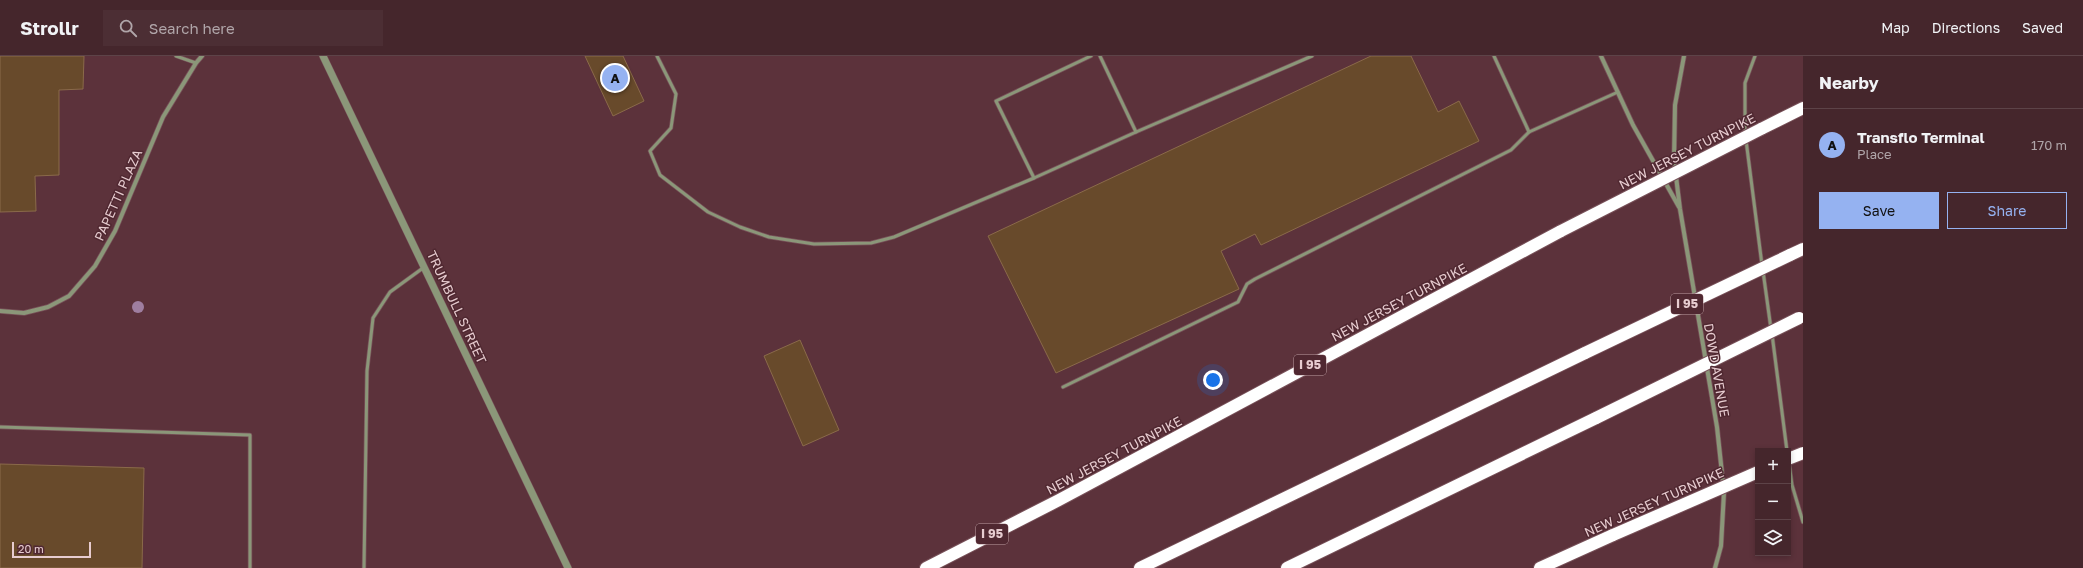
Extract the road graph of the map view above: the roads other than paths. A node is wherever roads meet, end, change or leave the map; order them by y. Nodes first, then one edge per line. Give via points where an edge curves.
1 (176, 56) edge
2 (202, 56) edge
3 (323, 56) edge
4 (657, 56) edge
5 (1091, 56) edge
6 (1100, 56) edge
7 (1312, 56) edge
8 (1494, 56) edge
9 (1601, 56) edge
10 (1684, 56) edge
11 (1755, 56) edge
12 (196, 63) junction
13 (1618, 92) junction
14 (1803, 108) edge
15 (1136, 132) junction
16 (1529, 132) junction
17 (1034, 178) junction
18 (1680, 209) junction
19 (1803, 249) edge
20 (425, 267) junction
21 (0, 311) edge
22 (1801, 317) edge
23 (1064, 387) dead end
24 (0, 427) edge
25 (1787, 448) edge
26 (1803, 453) edge
27 (1791, 458) edge
28 (1755, 473) edge
29 (1791, 478) edge
30 (1803, 522) edge
31 (250, 568) edge
32 (364, 568) edge
33 (568, 568) edge
34 (926, 568) edge
35 (1140, 568) edge
36 (1287, 568) edge
37 (1540, 568) edge
38 (1716, 568) edge

1 - 12 lane
2 - 12 street, PAPETTI PLAZA
3 - 20 street, TRUMBULL STREET
4 - 17 lane via 676,94 670,128 650,151 660,175 708,212 769,237 814,244 871,243 894,237
5 - 17 lane via 996,101
6 - 15 lane
7 - 15 lane
8 - 16 lane
9 - 13 street
10 - 18 street, DOWD AVENUE via 1675,105 1674,160
11 - 25 lane via 1745,83 1745,139
12 - 21 street, PAPETTI PLAZA via 163,117 115,231 95,266 69,296 48,307 24,313
13 - 16 lane
13 - 18 street via 1633,125
14 - 34 highway, NEW JERSEY TURNPIKE / I 95, bridge via 1561,231 1059,500
15 - 17 lane
16 - 23 lane via 1511,150 1255,279 1247,284 1238,302
18 - 38 street, DOWD AVENUE via 1717,427 1724,492 1721,546
19 - 35 highway, I 95, bridge
20 - 32 lane via 390,292 373,318 366,371
20 - 33 street, TRUMBULL STREET
22 - 36 highway, bridge
24 - 31 lane via 250,435
26 - 27 highway, bridge
28 - 37 highway, NEW JERSEY TURNPIKE, bridge
29 - 30 lane

